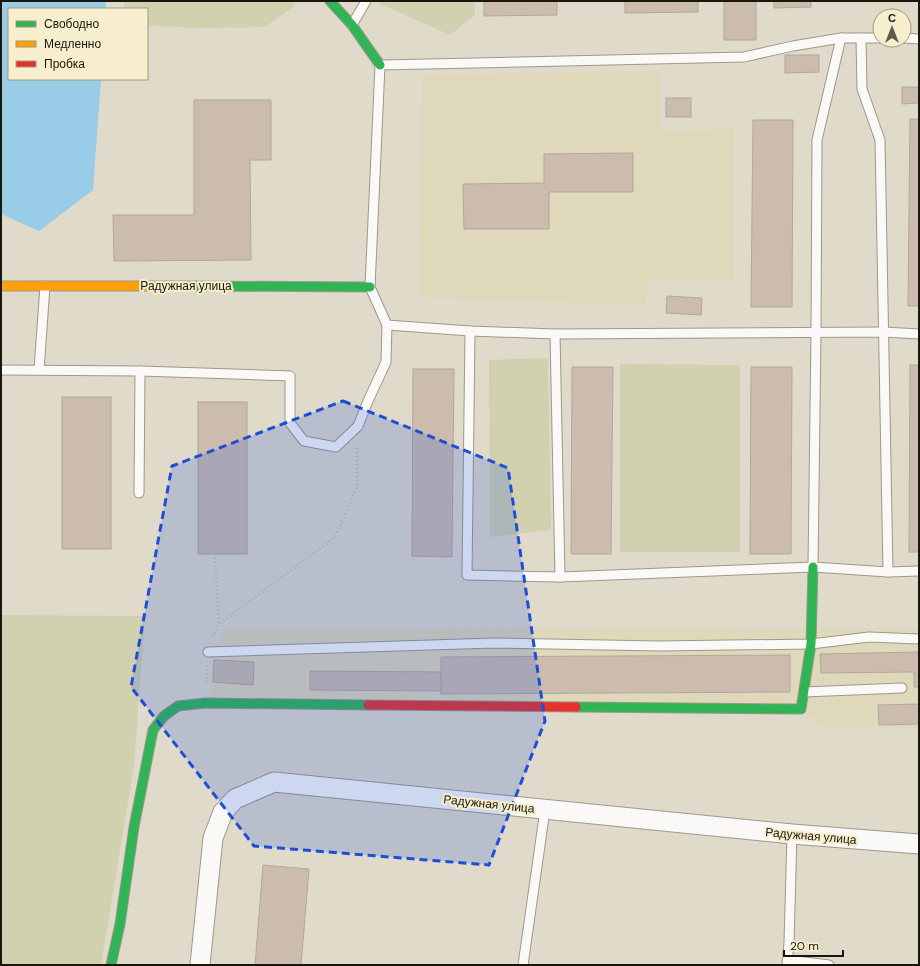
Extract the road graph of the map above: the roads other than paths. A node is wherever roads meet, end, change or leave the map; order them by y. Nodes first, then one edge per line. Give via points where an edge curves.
1 (330, 1) edge
2 (366, 1) edge
3 (352, 25) junction
4 (841, 38) junction
5 (861, 38) junction
6 (872, 38) edge
7 (380, 65) junction
8 (1, 286) edge
9 (45, 286) junction
10 (370, 287) junction
11 (387, 325) junction
12 (470, 331) junction
13 (883, 332) junction
14 (816, 333) junction
15 (555, 334) junction
16 (919, 334) edge
17 (1, 370) edge
18 (39, 370) junction
19 (140, 371) junction
20 (139, 493) dead end
21 (812, 568) junction
22 (919, 571) edge
23 (888, 572) junction
24 (560, 577) junction
25 (919, 639) edge
26 (811, 644) junction
27 (208, 652) road end
28 (902, 688) dead end
29 (804, 692) junction
30 (545, 810) junction
31 (792, 834) junction
32 (919, 844) edge
33 (788, 963) edge
34 (111, 965) edge
35 (200, 965) edge
36 (523, 965) edge
37 (829, 965) edge

1 - 3 street
2 - 3 lane
3 - 7 street
4 - 5 lane
4 - 7 lane via 744,57
4 - 14 lane via 817,140
5 - 6 lane
5 - 13 lane via 862,89 880,140
7 - 10 lane
8 - 9 street, Радужная улица
9 - 10 street, Радужная улица
9 - 18 lane
10 - 11 lane
11 - 12 lane
11 - 19 lane via 386,362 358,426 336,447 304,441 290,423 290,376
12 - 15 lane
12 - 24 lane via 467,575
13 - 14 lane
13 - 16 lane
13 - 23 lane
14 - 15 lane
14 - 21 lane
15 - 24 lane
17 - 18 lane
18 - 19 lane
19 - 20 lane
21 - 23 lane
21 - 24 lane
21 - 26 street
22 - 23 lane
25 - 26 lane via 869,637
26 - 27 lane via 659,646 495,643
26 - 29 street
28 - 29 lane
29 - 34 street via 801,709 205,703 178,706 164,716 153,730
30 - 31 street, Радужная улица
30 - 35 street, Радужная улица via 274,782 253,790 236,799 223,812 213,838
30 - 36 lane
31 - 32 street, Радужная улица
31 - 33 lane
33 - 37 lane

